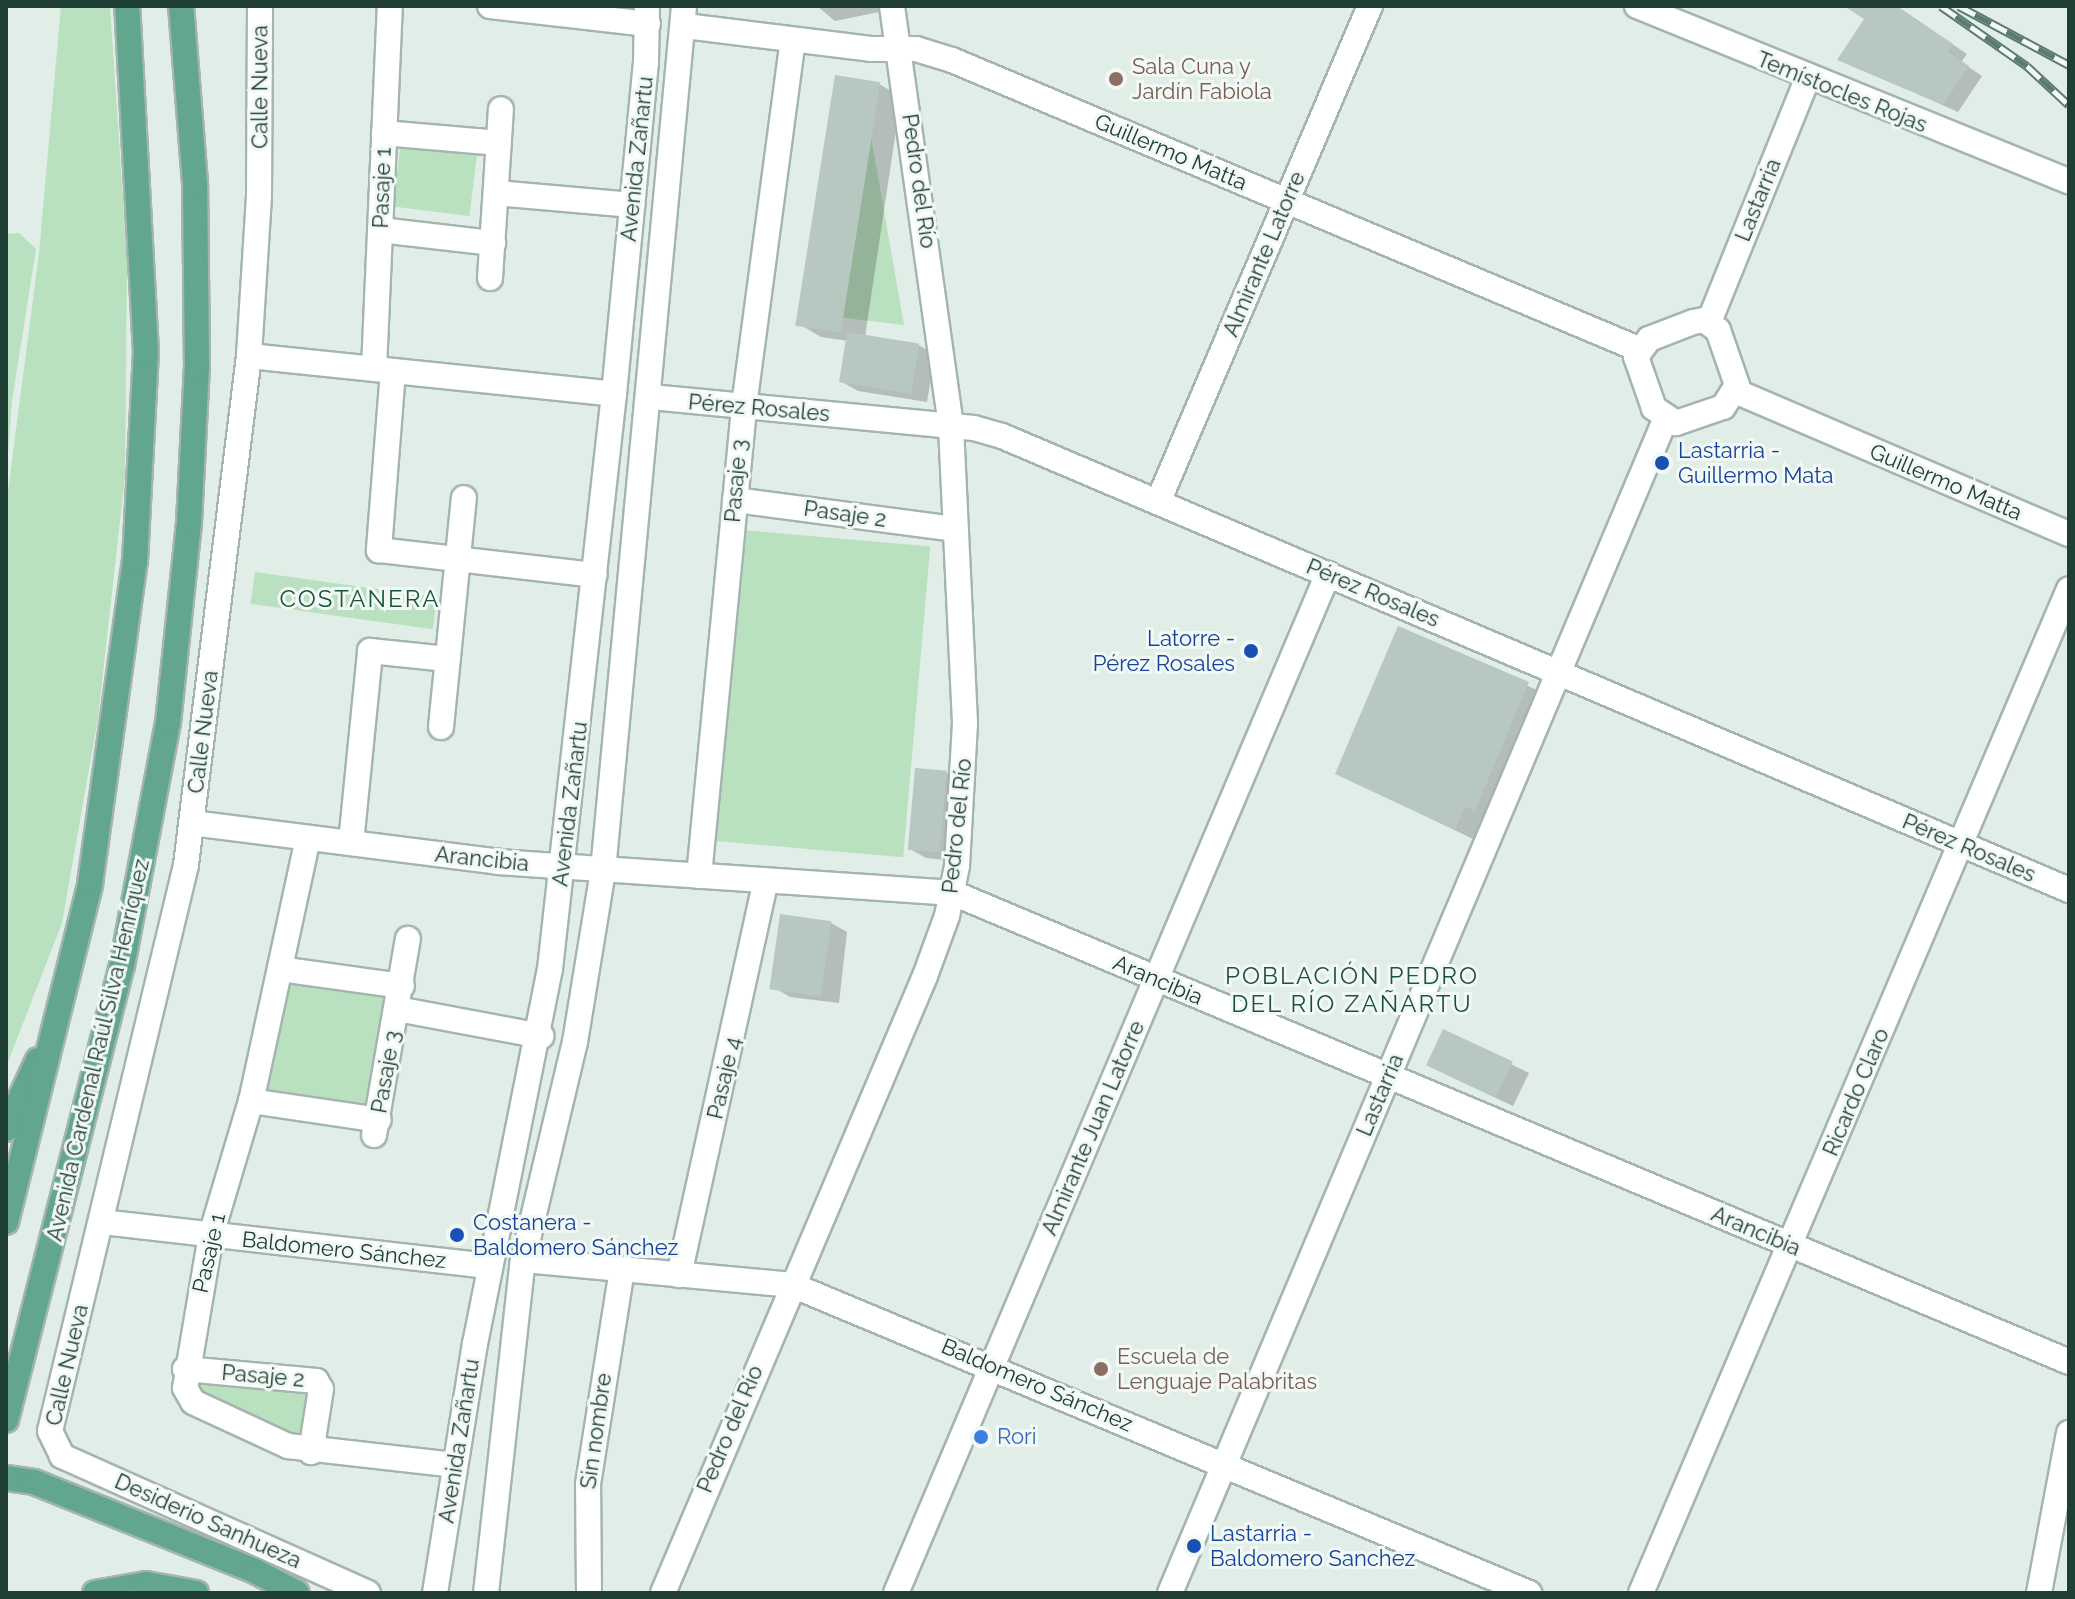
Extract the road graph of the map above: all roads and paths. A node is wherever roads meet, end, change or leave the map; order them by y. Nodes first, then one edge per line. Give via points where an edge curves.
1 (127, 6) edge
2 (181, 6) edge
3 (260, 6) edge
4 (390, 6) edge
5 (490, 6) edge
6 (892, 6) edge
7 (1370, 6) edge
8 (1637, 6) edge
9 (647, 15) edge
10 (684, 16) edge
11 (793, 40) junction
12 (899, 47) junction
13 (1807, 79) junction
14 (501, 109) dead end
15 (384, 133) junction
16 (499, 143) junction
17 (2058, 178) edge
18 (496, 193) junction
19 (1287, 201) junction
20 (632, 205) junction
21 (380, 230) junction
22 (493, 243) junction
23 (490, 278) dead end
24 (1709, 322) junction
25 (1638, 349) junction
26 (249, 356) junction
27 (384, 370) junction
28 (1735, 391) junction
29 (614, 394) junction
30 (651, 397) junction
31 (744, 406) junction
32 (1665, 420) junction
33 (951, 426) junction
34 (464, 498) dead end
35 (735, 500) junction
36 (1158, 502) junction
37 (955, 529) junction
38 (2069, 534) edge
39 (458, 560) junction
40 (1328, 574) junction
41 (595, 575) junction
42 (2069, 589) edge
43 (448, 659) junction
44 (1557, 673) junction
45 (441, 727) dead end
46 (192, 823) junction
47 (308, 838) junction
48 (351, 843) junction
49 (1962, 845) junction
50 (562, 867) junction
51 (603, 871) junction
52 (699, 876) junction
53 (766, 880) junction
54 (2069, 890) edge
55 (953, 893) junction
56 (408, 939) dead end
57 (280, 969) junction
58 (1156, 979) junction
59 (399, 998) junction
60 (65, 999) junction
61 (541, 1036) junction
62 (1387, 1076) junction
63 (251, 1101) junction
64 (6, 1129) edge
65 (6, 1222) edge
66 (102, 1222) junction
67 (211, 1235) junction
68 (1790, 1246) junction
69 (523, 1260) junction
70 (490, 1266) junction
71 (622, 1270) junction
72 (679, 1275) junction
73 (792, 1285) junction
74 (2069, 1362) edge
75 (992, 1366) junction
76 (185, 1369) junction
77 (6, 1420) edge
78 (2068, 1441) edge
79 (53, 1444) joint
80 (311, 1452) junction
81 (1225, 1464) junction
82 (454, 1465) junction
83 (6, 1478) edge
84 (95, 1593) edge
85 (196, 1593) edge
86 (297, 1593) edge
87 (368, 1593) edge
88 (435, 1593) edge
89 (486, 1593) edge
90 (589, 1593) edge
91 (663, 1593) edge
92 (896, 1593) edge
93 (1170, 1593) edge
94 (1529, 1593) edge
95 (1641, 1593) edge
96 (2039, 1593) edge

1 - 60 main road, Avenida Cardenal Raúl Silva Henríquez via 142,258 144,453 109,767
2 - 77 main road, Avenida Cardenal Raúl Silva Henríquez via 195,183 197,367 189,523 168,723 115,996
3 - 26 street, Calle Nueva via 259,196
4 - 15 street, Pasaje 1
5 - 9 street
6 - 12 street, Pedro del Río
7 - 19 street, Almirante Latorre
8 - 13 street, Temístocles Rojas
9 - 20 street, Avenida Zañartu
10 - 11 street, Guillermo Matta
10 - 30 street, Avenida Zañartu
11 - 12 street, Guillermo Matta
11 - 31 street, Pasaje 3
12 - 19 street, Guillermo Matta via 952,60
12 - 33 street, Pedro del Río
13 - 17 street, Temístocles Rojas
13 - 24 street, Lastarria
14 - 16 street
15 - 16 street
15 - 21 street, Pasaje 1
16 - 18 street
18 - 20 street
18 - 22 street
19 - 25 street, Guillermo Matta
19 - 36 street, Almirante Latorre
20 - 29 street, Avenida Zañartu
21 - 22 street
21 - 27 street, Pasaje 1
22 - 23 street
24 - 25 street via 1693,322 1649,339
24 - 28 street via 1721,335 1735,371
25 - 32 street via 1636,365 1654,408
26 - 27 street
26 - 46 street, Calle Nueva
27 - 29 street
27 - 39 street, Pasaje 1 via 379,550
28 - 32 street via 1723,407 1683,422
28 - 38 street, Guillermo Matta
29 - 41 street, Avenida Zañartu
30 - 31 street, Pérez Rosales
30 - 51 street, Avenida Zañartu
31 - 33 street, Pérez Rosales
31 - 35 street, Pasaje 3
32 - 44 street, Lastarria
33 - 36 street, Pérez Rosales via 1002,436
33 - 37 street, Pedro del Río
34 - 39 street
35 - 37 street, Pasaje 2
35 - 52 street, Pasaje 3
36 - 40 street, Pérez Rosales
37 - 55 street, Pedro del Río via 965,736
39 - 41 street
39 - 43 street
40 - 44 street, Pérez Rosales
40 - 58 street, Almirante Juan Latorre
41 - 50 street, Avenida Zañartu
42 - 49 street, Ricardo Claro
43 - 45 street
43 - 48 street via 370,651
44 - 49 street, Pérez Rosales
44 - 62 street, Lastarria
46 - 47 street, Arancibia
46 - 66 street, Calle Nueva via 175,919
47 - 48 street, Arancibia
47 - 57 street, Pasaje 1
48 - 50 street, Arancibia
49 - 54 street, Pérez Rosales
49 - 68 street, Ricardo Claro
50 - 51 street, Arancibia
50 - 61 street, Avenida Zañartu
51 - 52 street, Arancibia
51 - 69 street, Avenida Zañartu via 575,1042
52 - 53 street, Arancibia
53 - 55 street, Arancibia
53 - 72 street, Pasaje 4
55 - 58 street, Arancibia
55 - 73 street, Pedro del Río via 925,976
56 - 59 street, Pasaje 3
57 - 59 street
57 - 63 street, Pasaje 1
58 - 62 street, Arancibia
58 - 75 street, Almirante Juan Latorre
59 - 61 street, Pasaje 3
59 - 63 street, Pasaje 3 via 377,1127
60 - 64 main road
60 - 65 main road, Avenida Cardenal Raúl Silva Henríquez
61 - 70 street, Avenida Zañartu
62 - 68 street, Arancibia
62 - 81 street, Lastarria
63 - 67 street, Pasaje 1
66 - 67 street, Baldomero Sánchez
66 - 79 street, Calle Nueva via 51,1424
67 - 70 street, Baldomero Sánchez
67 - 76 street, Pasaje 1
68 - 74 street, Arancibia
68 - 95 street, Ricardo Claro
69 - 71 street, Baldomero Sánchez
69 - 89 street, Avenida Zañartu
70 - 82 street, Avenida Zañartu
71 - 72 street, Baldomero Sánchez
71 - 90 street, Sin nombre via 588,1484
72 - 73 street, Baldomero Sánchez
73 - 75 street, Baldomero Sánchez
73 - 91 street, Pedro del Río
75 - 81 street, Baldomero Sánchez
75 - 92 street, Almirante Juan Latorre
76 - 80 street via 185,1388 193,1402
76 - 80 street, Pasaje 2 via 316,1381 321,1389
78 - 96 street
79 - 87 street, Desiderio Sanhueza via 69,1459
80 - 82 street
81 - 93 street, Lastarria
81 - 94 street, Baldomero Sánchez
82 - 88 street, Avenida Zañartu
83 - 86 main road via 49,1488
84 - 85 main road via 146,1584

